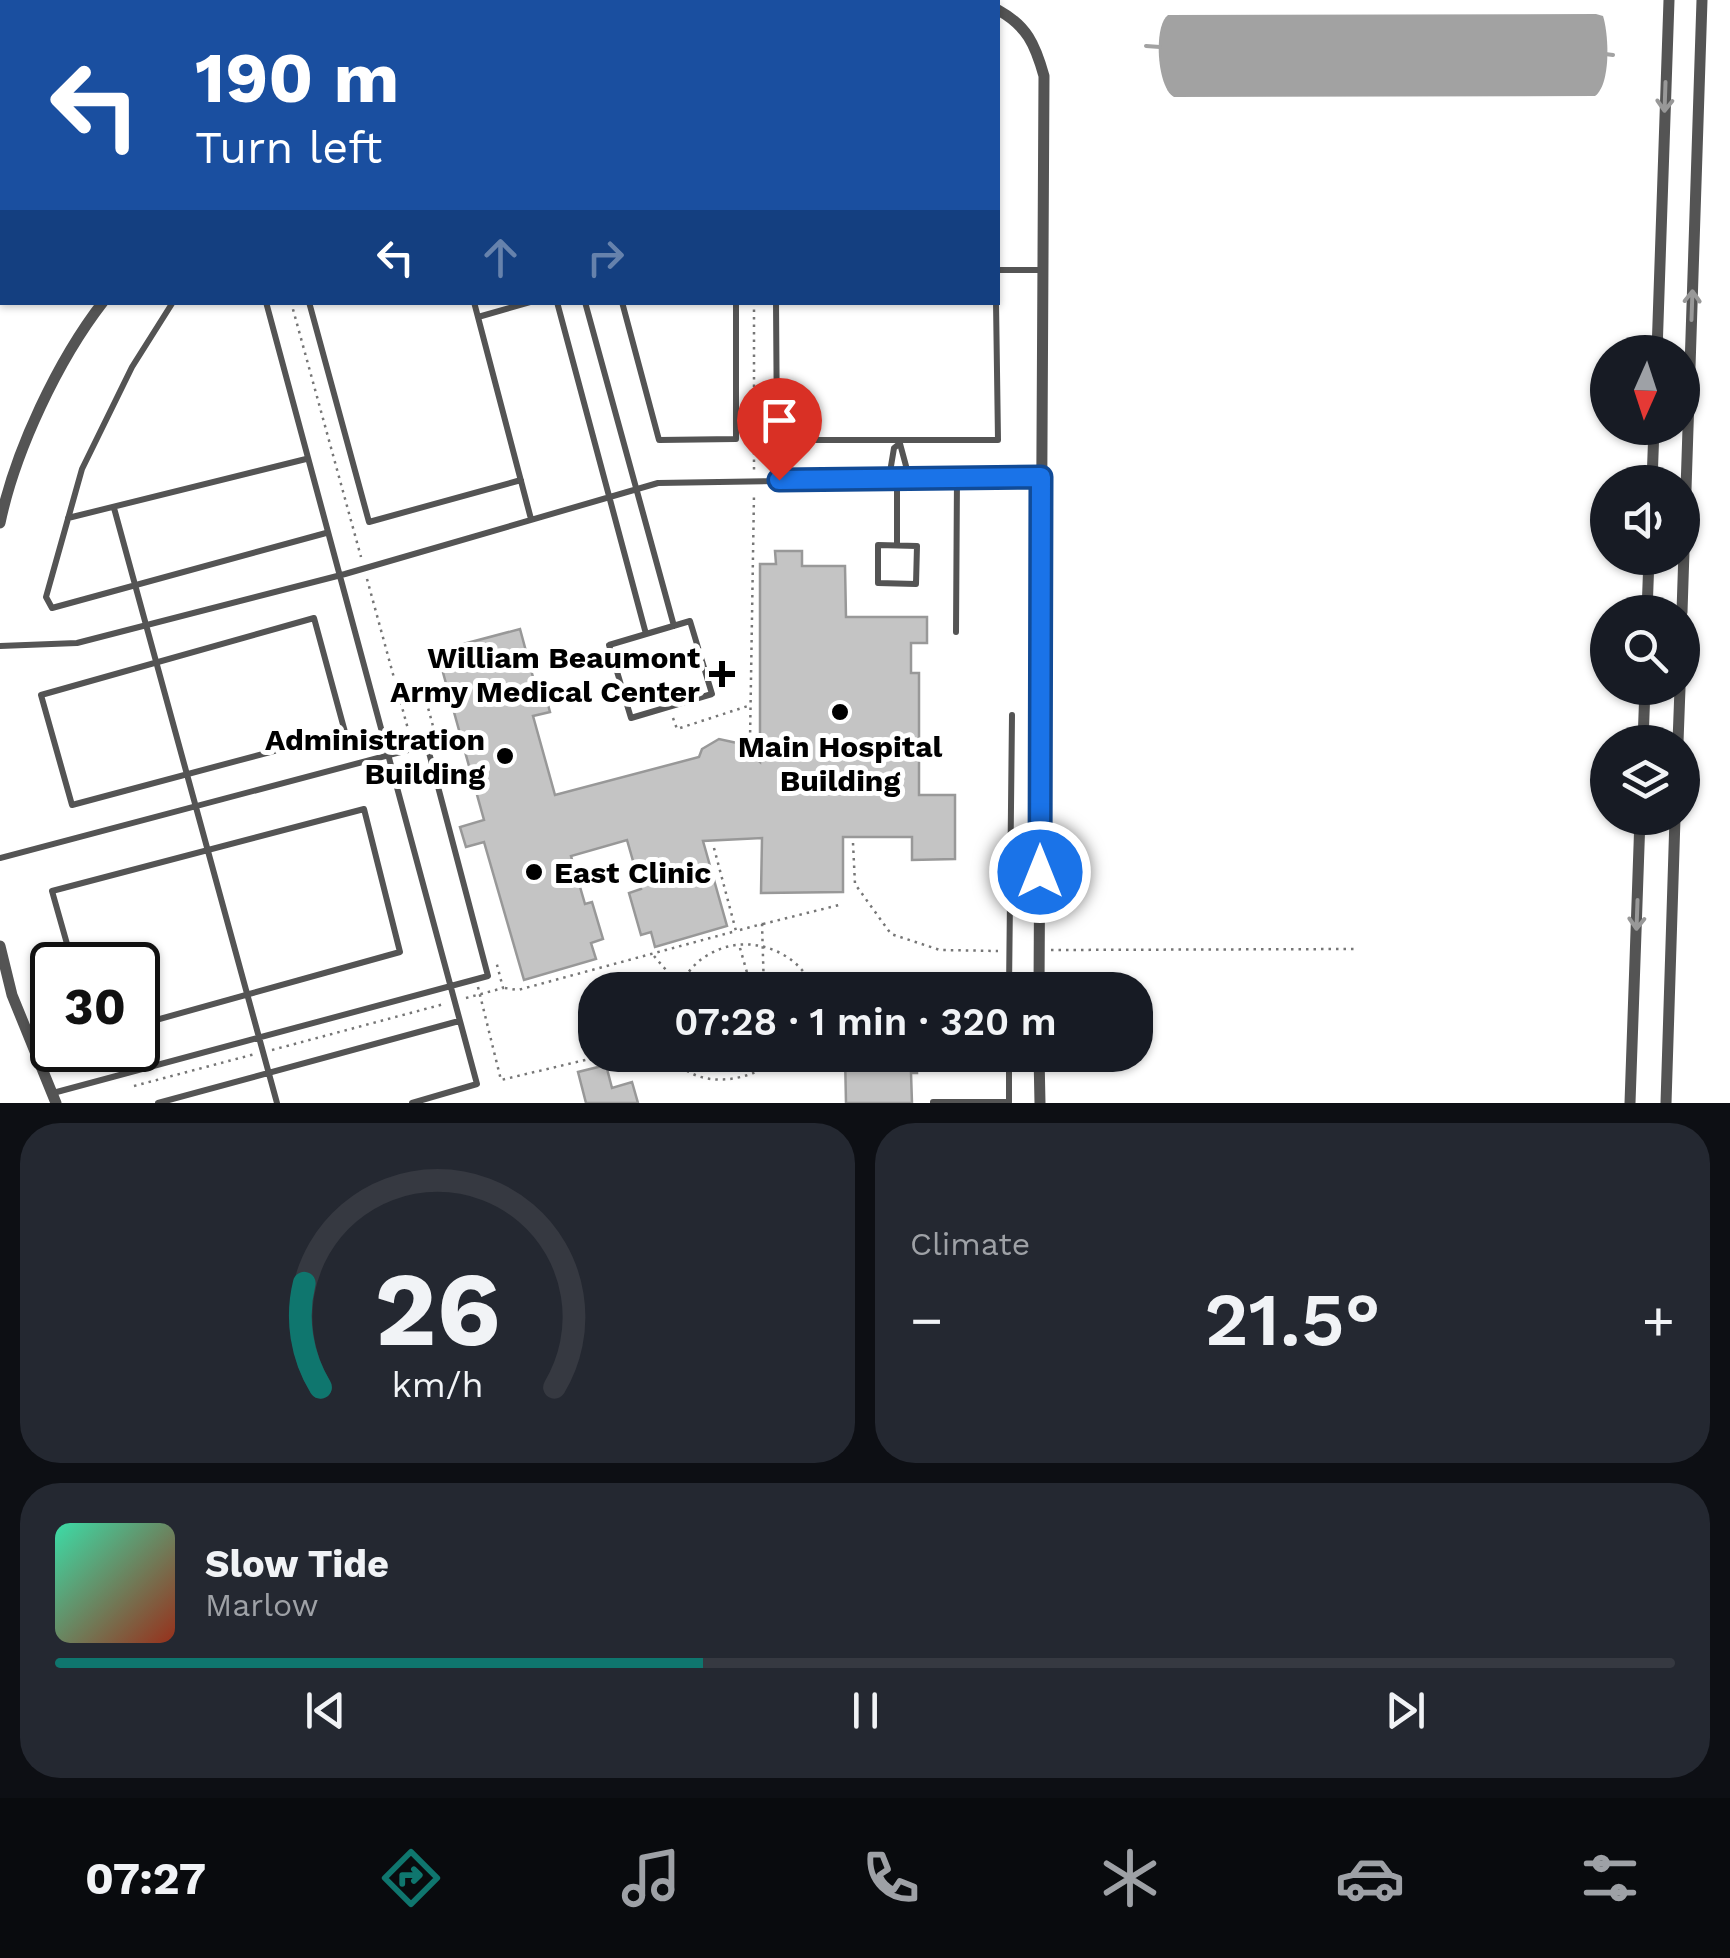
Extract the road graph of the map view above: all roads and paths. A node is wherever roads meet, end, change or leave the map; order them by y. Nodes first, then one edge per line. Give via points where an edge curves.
1 (1669, 0) edge
2 (1702, 0) edge
3 (1000, 11) edge
4 (1000, 270) edge
5 (1042, 270) junction
6 (101, 305) edge
7 (171, 305) edge
8 (267, 305) edge
9 (292, 305) edge
10 (310, 305) edge
11 (475, 305) edge
12 (520, 305) edge
13 (558, 305) edge
14 (587, 305) edge
15 (623, 305) edge
16 (736, 305) edge
17 (754, 305) edge
18 (776, 305) edge
19 (996, 305) edge
20 (478, 317) junction
21 (1657, 335) edge
22 (777, 440) junction
23 (899, 442) junction
24 (306, 459) junction
25 (957, 477) junction
26 (1041, 477) junction
27 (893, 478) junction
28 (910, 478) junction
29 (521, 480) junction
30 (754, 480) junction
31 (779, 480) junction
32 (637, 489) junction
33 (609, 497) junction
34 (114, 508) junction
35 (68, 518) junction
36 (531, 519) junction
37 (0, 523) edge
38 (326, 533) junction
39 (896, 545) junction
40 (364, 568) junction
41 (338, 576) junction
42 (134, 585) junction
43 (1683, 595) edge
44 (144, 626) junction
45 (674, 626) junction
46 (956, 632) dead end
47 (646, 634) junction
48 (0, 646) edge
49 (158, 662) junction
50 (399, 696) junction
51 (751, 705) junction
52 (670, 707) junction
53 (1012, 715) dead end
54 (750, 740) dead end
55 (438, 745) dead end
56 (414, 749) junction
57 (386, 756) junction
58 (187, 774) junction
59 (196, 808) junction
60 (1639, 835) edge
61 (1675, 835) edge
62 (854, 843) dead end
63 (714, 848) dead end
64 (208, 851) junction
65 (0, 858) edge
66 (839, 905) dead end
67 (762, 924) junction
68 (736, 931) junction
69 (66, 942) edge
70 (739, 945) junction
71 (0, 946) edge
72 (764, 947) junction
73 (1354, 949) dead end
74 (1039, 950) junction
75 (493, 951) dead end
76 (1010, 951) junction
77 (652, 954) junction
78 (665, 972) edge
79 (688, 972) edge
80 (747, 972) edge
81 (764, 972) edge
82 (807, 972) edge
83 (1010, 972) edge
84 (1039, 972) edge
85 (476, 979) junction
86 (449, 986) junction
87 (503, 988) junction
88 (480, 994) junction
89 (248, 996) junction
90 (453, 1002) junction
91 (160, 1020) edge
92 (459, 1021) junction
93 (259, 1037) junction
94 (263, 1052) junction
95 (578, 1062) edge
96 (688, 1072) edge
97 (753, 1072) edge
98 (1009, 1072) edge
99 (1039, 1072) edge
100 (269, 1073) junction
101 (134, 1086) dead end
102 (54, 1098) edge
103 (933, 1102) edge
104 (158, 1103) edge
105 (276, 1103) edge
106 (412, 1103) edge
107 (1009, 1103) edge
108 (1040, 1103) edge
109 (1630, 1103) edge
110 (1666, 1103) edge

1 -> 21 street
43 -> 2 street
3 - 5 street via 1034,40 1044,76
4 - 5 lane
5 - 26 street
6 - 37 street via 38,417
7 - 35 lane via 102,428
8 - 24 lane
9 - 40 path
10 - 29 lane via 368,522
11 - 20 lane
12 - 20 lane
13 - 33 lane
14 - 32 lane
15 - 16 lane via 660,440 736,439
17 - 30 path
18 - 22 lane
19 - 23 lane via 998,440
20 - 29 lane
22 - 23 lane
22 - 31 lane
23 - 27 lane
23 - 28 lane
24 - 34 lane
24 - 38 lane
25 - 26 lane
25 - 28 lane
25 - 46 lane
26 - 74 street
27 - 28 lane
27 - 31 lane
27 - 39 lane
29 - 36 lane
30 - 31 lane
30 - 32 lane
30 - 51 path
32 - 33 lane
32 - 45 lane
33 - 36 lane
33 - 47 lane
34 - 35 lane
34 - 42 lane
35 - 42 lane via 46,597 52,608
36 - 40 lane
38 - 41 lane
38 - 42 lane
39 - 39 lane via 878,545 878,584 916,584 917,546
40 - 41 lane
40 - 50 path
41 - 44 lane
41 - 57 lane
42 - 44 lane
44 - 48 lane via 76,643
44 - 49 lane
45 - 47 lane
45 - 52 lane via 690,621 712,694
47 - 52 lane via 609,645 631,718
49 - 58 lane
49 - 58 lane via 41,695 72,804
49 - 58 lane via 314,618 345,732
50 - 55 path via 423,689
50 - 56 path
51 - 52 path via 676,729
51 - 54 path
53 - 76 lane
56 - 57 lane
56 - 85 lane via 427,745 488,976
57 - 59 lane
57 - 86 lane
58 - 59 lane
59 - 64 lane
59 - 65 lane
60 -> 109 street
61 - 110 street
62 - 76 path via 856,884 891,934 940,950
63 - 68 path
64 - 69 lane via 52,892
64 - 89 lane
64 - 89 lane via 364,810 400,952
66 - 67 path
67 - 68 path
67 - 72 path
68 - 77 path
70 - 72 path
70 - 79 path via 710,953
70 - 80 path
71 - 102 street via 12,995
72 - 81 path
72 - 82 path via 790,956
73 - 74 path
74 - 84 street
75 - 87 path
76 - 83 lane
77 - 78 path
77 - 87 path via 518,990
85 - 86 lane
85 - 88 path
86 - 90 lane
86 - 93 lane
87 - 88 path
88 - 90 path
88 - 95 path via 502,1080
89 - 91 lane
89 - 93 lane
90 - 92 lane
90 - 94 path
92 - 100 lane
92 - 106 lane via 477,1084
93 - 94 lane
93 - 102 lane
94 - 100 lane
94 - 101 path
96 - 97 path via 719,1080
98 - 107 lane
99 - 108 street
100 - 104 lane
100 - 105 lane
103 - 107 lane

